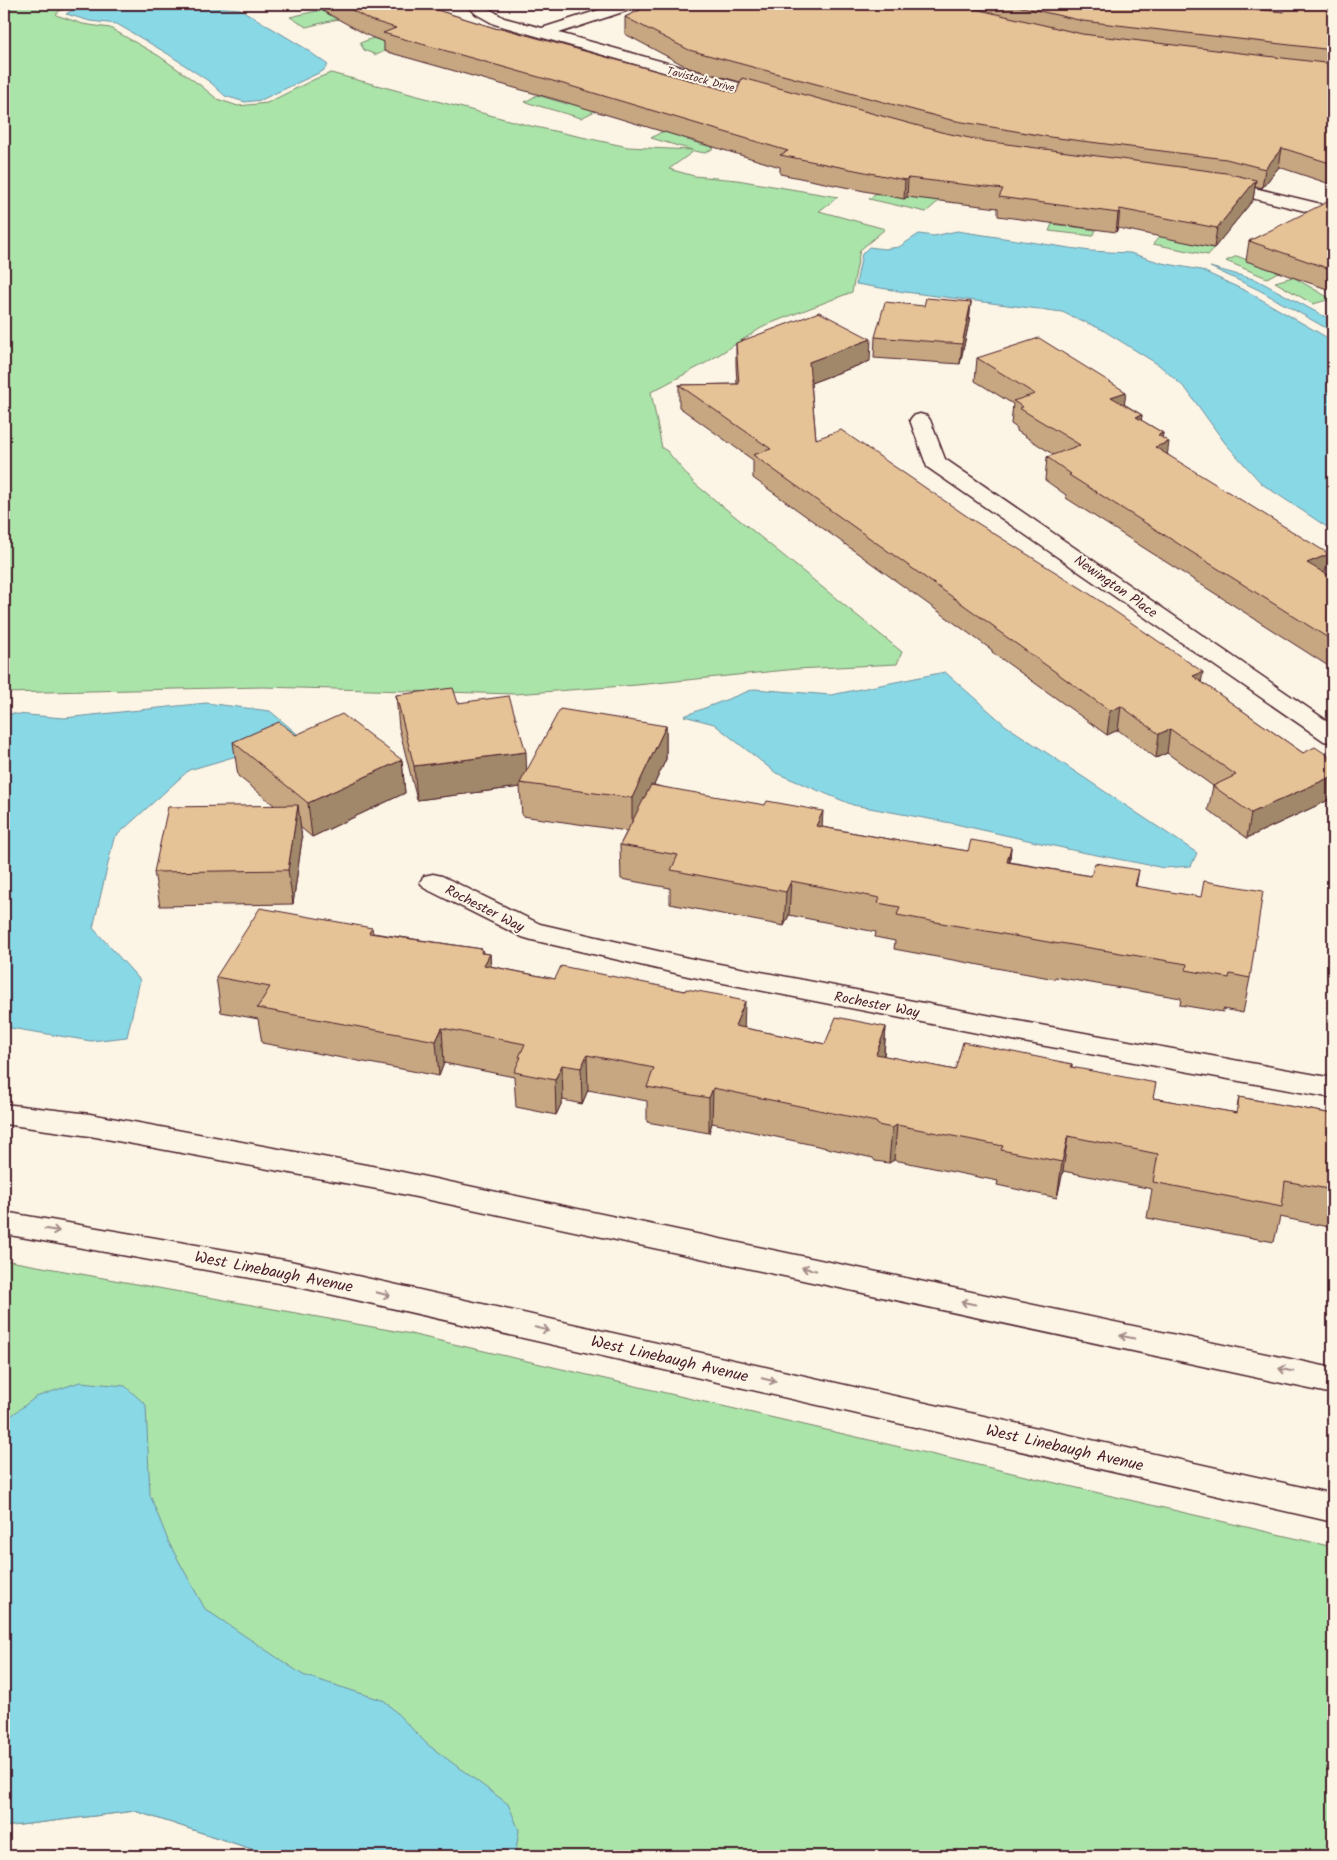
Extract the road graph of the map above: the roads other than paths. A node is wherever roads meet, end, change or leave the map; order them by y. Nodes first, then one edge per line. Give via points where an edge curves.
1 (474, 4) edge
2 (633, 4) edge
3 (540, 34) junction
4 (786, 102) edge
5 (1198, 182) edge
6 (1333, 216) edge
7 (920, 420) dead end
8 (1333, 736) edge
9 (433, 882) dead end
10 (1333, 1088) edge
11 (4, 1114) edge
12 (4, 1223) edge
13 (1333, 1381) edge
14 (1333, 1508) edge

1 - 3 street, Tavistock Drive via 498,21
2 - 3 street
3 - 4 street, Tavistock Drive
5 - 6 street via 1311,207
7 - 8 street, Newington Place via 935,462
9 - 10 street, Rochester Way via 532,931 550,936 717,973
13 -> 11 street via 388,1180 90,1125
12 -> 14 street, West Linebaugh Avenue via 290,1273

